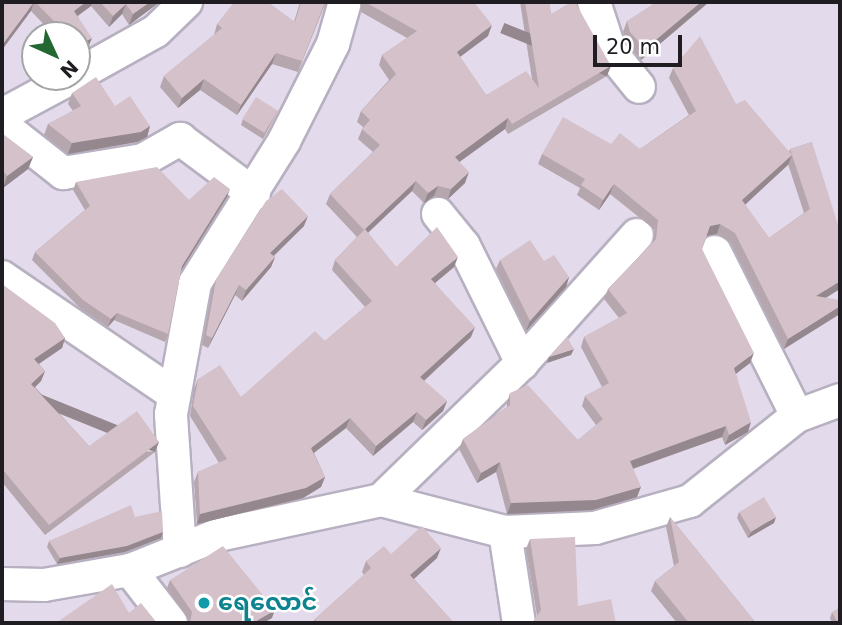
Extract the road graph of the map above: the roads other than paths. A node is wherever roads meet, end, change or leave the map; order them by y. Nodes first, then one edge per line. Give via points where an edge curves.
1 (186, 2) edge
2 (345, 2) edge
3 (594, 2) edge
4 (91, 67) edge
5 (639, 87) dead end
6 (47, 91) edge
7 (2, 115) edge
8 (2, 125) edge
9 (254, 194) junction
10 (438, 214) dead end
11 (637, 235) dead end
12 (715, 251) dead end
13 (2, 276) edge
14 (522, 363) junction
15 (172, 393) junction
16 (840, 400) edge
17 (797, 416) junction
18 (381, 500) junction
19 (505, 532) junction
20 (180, 551) junction
21 (130, 570) junction
22 (2, 584) edge
23 (172, 623) edge
24 (519, 623) edge

1 - 4 street via 156,31
2 - 9 street via 333,44
3 - 5 street via 610,51
6 - 7 street
8 - 9 street via 63,173 143,160 180,139
9 - 15 street via 195,283
10 - 14 street via 464,246
11 - 14 street
12 - 17 street
13 - 15 street
14 - 18 street
15 - 20 street
16 - 17 street
17 - 19 street via 690,501 595,528
18 - 19 street
18 - 20 street via 218,536
19 - 24 street
20 - 21 street
21 - 22 street via 44,585
21 - 23 street

